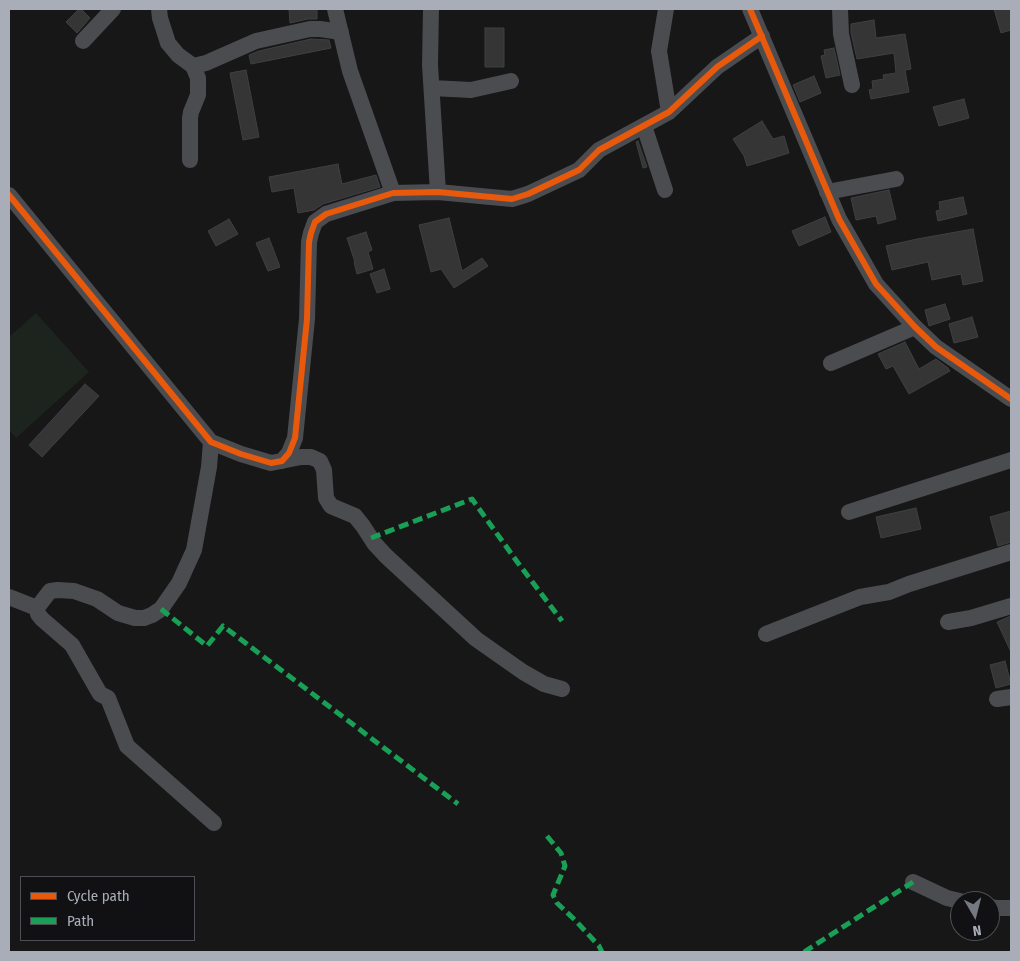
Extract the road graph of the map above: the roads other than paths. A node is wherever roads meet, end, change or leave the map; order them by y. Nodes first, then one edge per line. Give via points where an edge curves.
1 (113, 9) edge
2 (159, 9) edge
3 (335, 9) edge
4 (431, 9) edge
5 (666, 9) edge
6 (750, 9) edge
7 (840, 9) edge
8 (341, 32) junction
9 (762, 36) junction
10 (83, 41) dead end
11 (193, 66) junction
12 (511, 81) dead end
13 (852, 85) dead end
14 (432, 88) junction
15 (669, 112) junction
16 (644, 126) junction
17 (190, 160) dead end
18 (896, 179) dead end
19 (665, 190) dead end
20 (438, 192) junction
21 (827, 192) junction
22 (393, 193) junction
23 (9, 195) edge
24 (915, 327) junction
25 (831, 363) dead end
26 (1011, 399) edge
27 (211, 442) junction
28 (1011, 460) edge
29 (282, 461) junction
30 (849, 512) dead end
31 (1011, 552) edge
32 (9, 597) edge
33 (1011, 606) edge
34 (37, 608) junction
35 (948, 622) dead end
36 (766, 634) dead end
37 (562, 689) dead end
38 (214, 823) dead end
39 (913, 882) dead end
40 (950, 899) edge

1 - 10 street
2 - 11 street via 168,43
3 - 8 street
4 - 14 street
5 - 15 street via 659,52
6 - 9 street
7 - 13 street via 841,34
8 - 11 street via 310,29 256,41 206,64
8 - 22 street via 350,71
9 - 15 street via 717,68
9 - 21 street
11 - 17 street via 198,78 198,95 190,118
12 - 14 street via 470,90
14 - 20 street
15 - 16 street
16 - 19 street
16 - 20 street via 599,150 579,170 528,194 512,199
18 - 21 street
20 - 22 street
21 - 24 street via 876,284
22 - 29 street via 326,214 315,222 309,242 307,319 295,438
23 - 27 street
24 - 25 street
24 - 26 street via 936,346
27 - 29 street via 272,463
27 - 34 street via 194,550 179,583 161,609 144,618 135,618 118,613 97,599 74,591 58,590 50,591
28 - 30 street
29 - 37 street via 300,457 320,461 324,470 326,498 331,506 355,516 386,556 476,639 523,672 544,684
31 - 36 street via 889,592 860,597
32 - 34 street
33 - 35 street
34 - 38 street via 42,619 72,645 100,694 108,698 127,746
39 - 40 street

